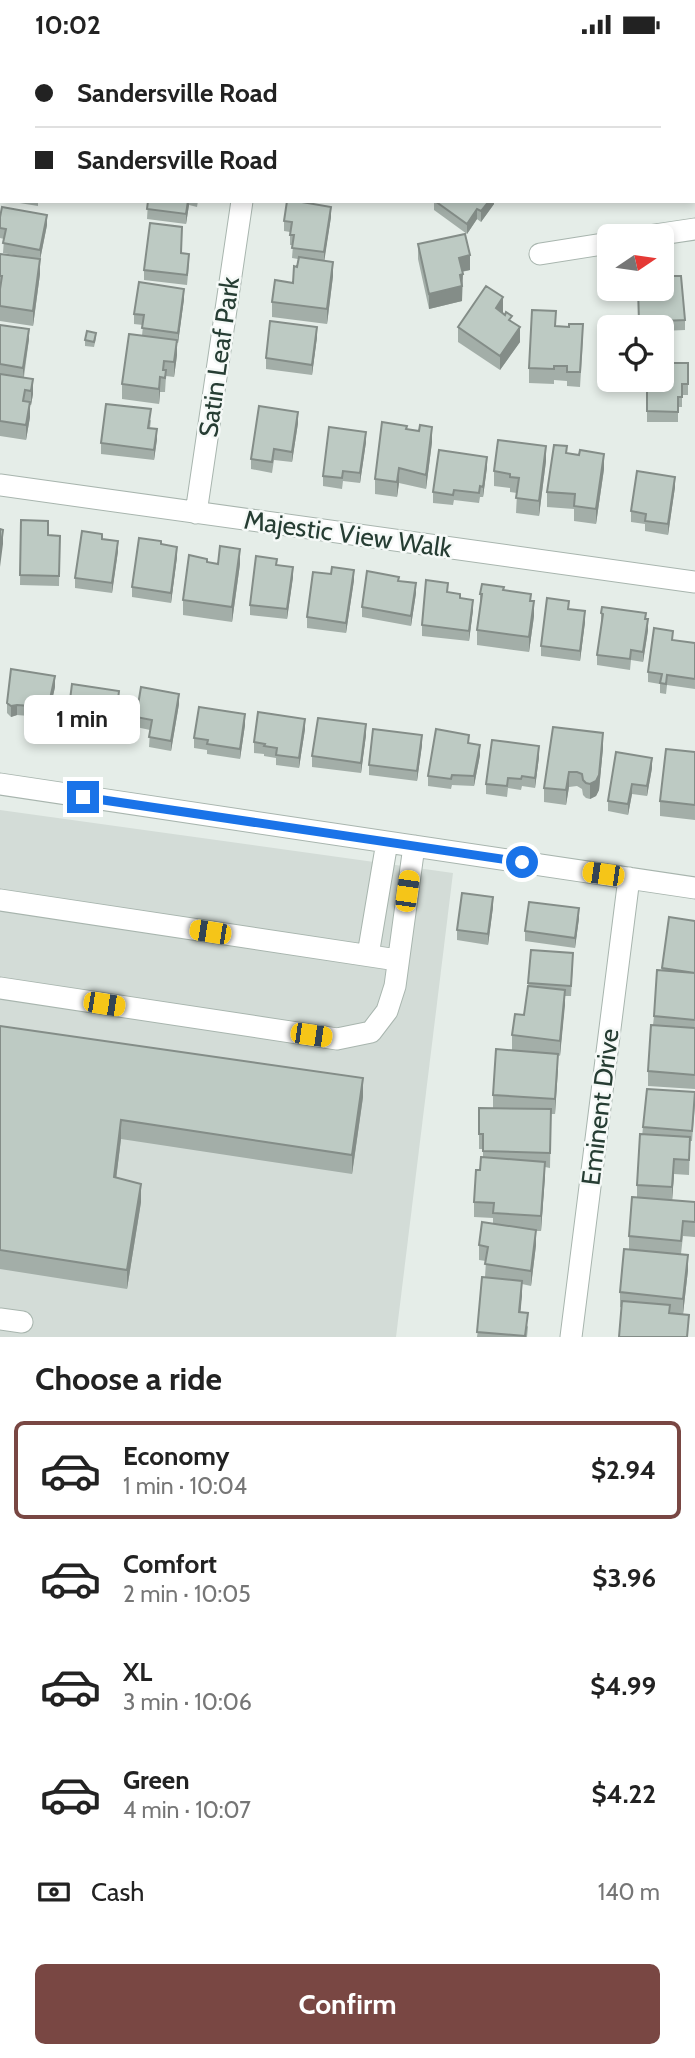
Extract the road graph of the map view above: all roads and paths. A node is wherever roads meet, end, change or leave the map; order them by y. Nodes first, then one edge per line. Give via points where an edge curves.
1 (242, 203) edge
2 (695, 229) edge
3 (674, 232) edge
4 (597, 245) edge
5 (540, 254) dead end
6 (0, 485) edge
7 (197, 513) junction
8 (695, 582) edge
9 (0, 784) edge
10 (387, 842) junction
11 (414, 846) junction
12 (629, 878) junction
13 (695, 888) edge
14 (0, 900) edge
15 (368, 955) junction
16 (397, 960) junction
17 (0, 988) edge
18 (0, 1319) edge
19 (22, 1322) dead end
20 (571, 1337) edge

1 - 7 street, Satin Leaf Park
2 - 3 street
4 - 5 street
6 - 7 street, Majestic View Walk
7 - 8 street, Majestic View Walk
9 - 10 street
10 - 11 street
10 - 15 street
11 - 12 street
11 - 16 street
12 - 13 street
12 - 20 street, Eminent Drive
14 - 15 street
15 - 16 street
16 - 17 street via 387,1011 371,1032 337,1039
18 - 19 street

